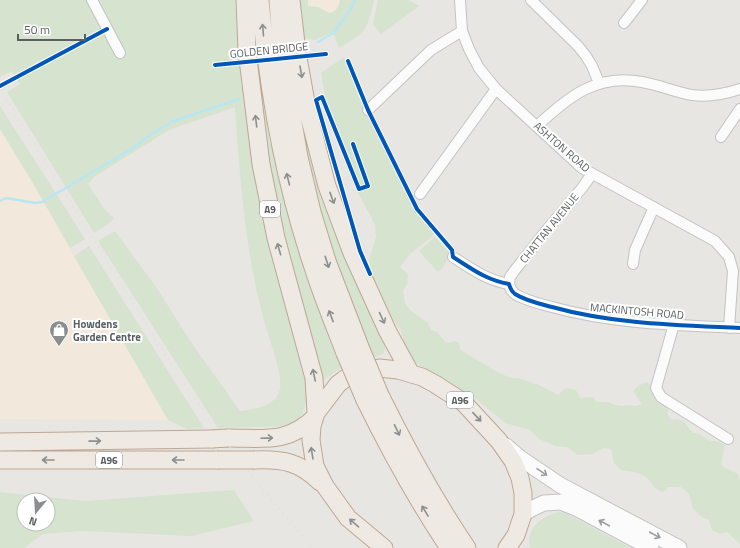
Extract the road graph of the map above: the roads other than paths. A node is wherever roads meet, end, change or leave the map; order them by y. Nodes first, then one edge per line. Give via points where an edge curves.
1 (92, 0) edge
2 (245, 0) edge
3 (260, 0) edge
4 (278, 0) edge
5 (291, 0) edge
6 (460, 0) edge
7 (531, 0) edge
8 (642, 0) edge
9 (624, 24) dead end
10 (462, 30) junction
11 (120, 53) dead end
12 (599, 83) junction
13 (496, 89) junction
14 (739, 92) edge
15 (740, 109) edge
16 (368, 110) dead end
17 (537, 126) junction
18 (721, 137) dead end
19 (592, 174) junction
20 (420, 194) dead end
21 (654, 207) junction
22 (453, 257) dead end
23 (633, 264) dead end
24 (509, 284) junction
25 (674, 324) junction
26 (730, 328) junction
27 (740, 328) edge
28 (352, 350) junction
29 (410, 374) junction
30 (315, 415) junction
31 (728, 438) dead end
32 (499, 441) junction
33 (0, 442) edge
34 (0, 460) edge
35 (325, 486) junction
36 (523, 514) junction
37 (514, 544) edge
38 (456, 545) edge
39 (384, 548) edge
40 (651, 548) edge
41 (679, 548) edge

1 - 11 street
30 -> 2 highway, A9 via 314,378 276,238 261,164 247,51
28 -> 3 highway, A9 via 313,267 297,216 284,162 266,60
4 -> 28 highway, A9 via 282,58 301,164 312,212
5 -> 29 highway via 307,108 327,186 352,253
6 - 10 street, ASHTON ROAD
7 - 12 street via 582,51
8 - 9 street
10 - 13 street, ASHTON ROAD via 479,68
10 - 16 street via 431,50
12 - 14 street via 621,80 642,82 693,95
12 - 17 street via 574,94
13 - 17 street, ASHTON ROAD
13 - 20 street
15 - 18 street
17 - 19 street, ASHTON ROAD via 582,168
19 - 21 street, ASHTON ROAD
19 - 24 street, CHATTAN AVENUE via 515,270
21 - 23 street via 635,250
21 - 26 street, ASHTON ROAD via 715,241 729,257 733,271
22 - 24 street, MACKINTOSH ROAD via 491,279
24 - 25 street, MACKINTOSH ROAD via 515,294 522,297 584,315
25 - 26 street, MACKINTOSH ROAD
25 - 31 street, MACKINTOSH ROAD via 656,388 661,397
26 - 27 street, MACKINTOSH ROAD
28 - 38 highway, A9, bridge via 373,397 398,433
29 - 30 highway, A96 via 378,368 358,372 338,384
29 -> 32 highway, A96 via 435,384 463,402
33 -> 30 highway, A96 via 267,438 286,436 300,430
35 -> 30 highway, A96 via 315,466 312,452 311,433
32 - 36 highway, A96 via 513,461 520,478
32 -> 41 main road via 560,485
35 -> 34 highway, A96, bridge via 300,466 281,461
39 -> 35 highway, A96 via 348,518
36 - 37 highway, A96
40 -> 36 main road via 561,502 544,503

